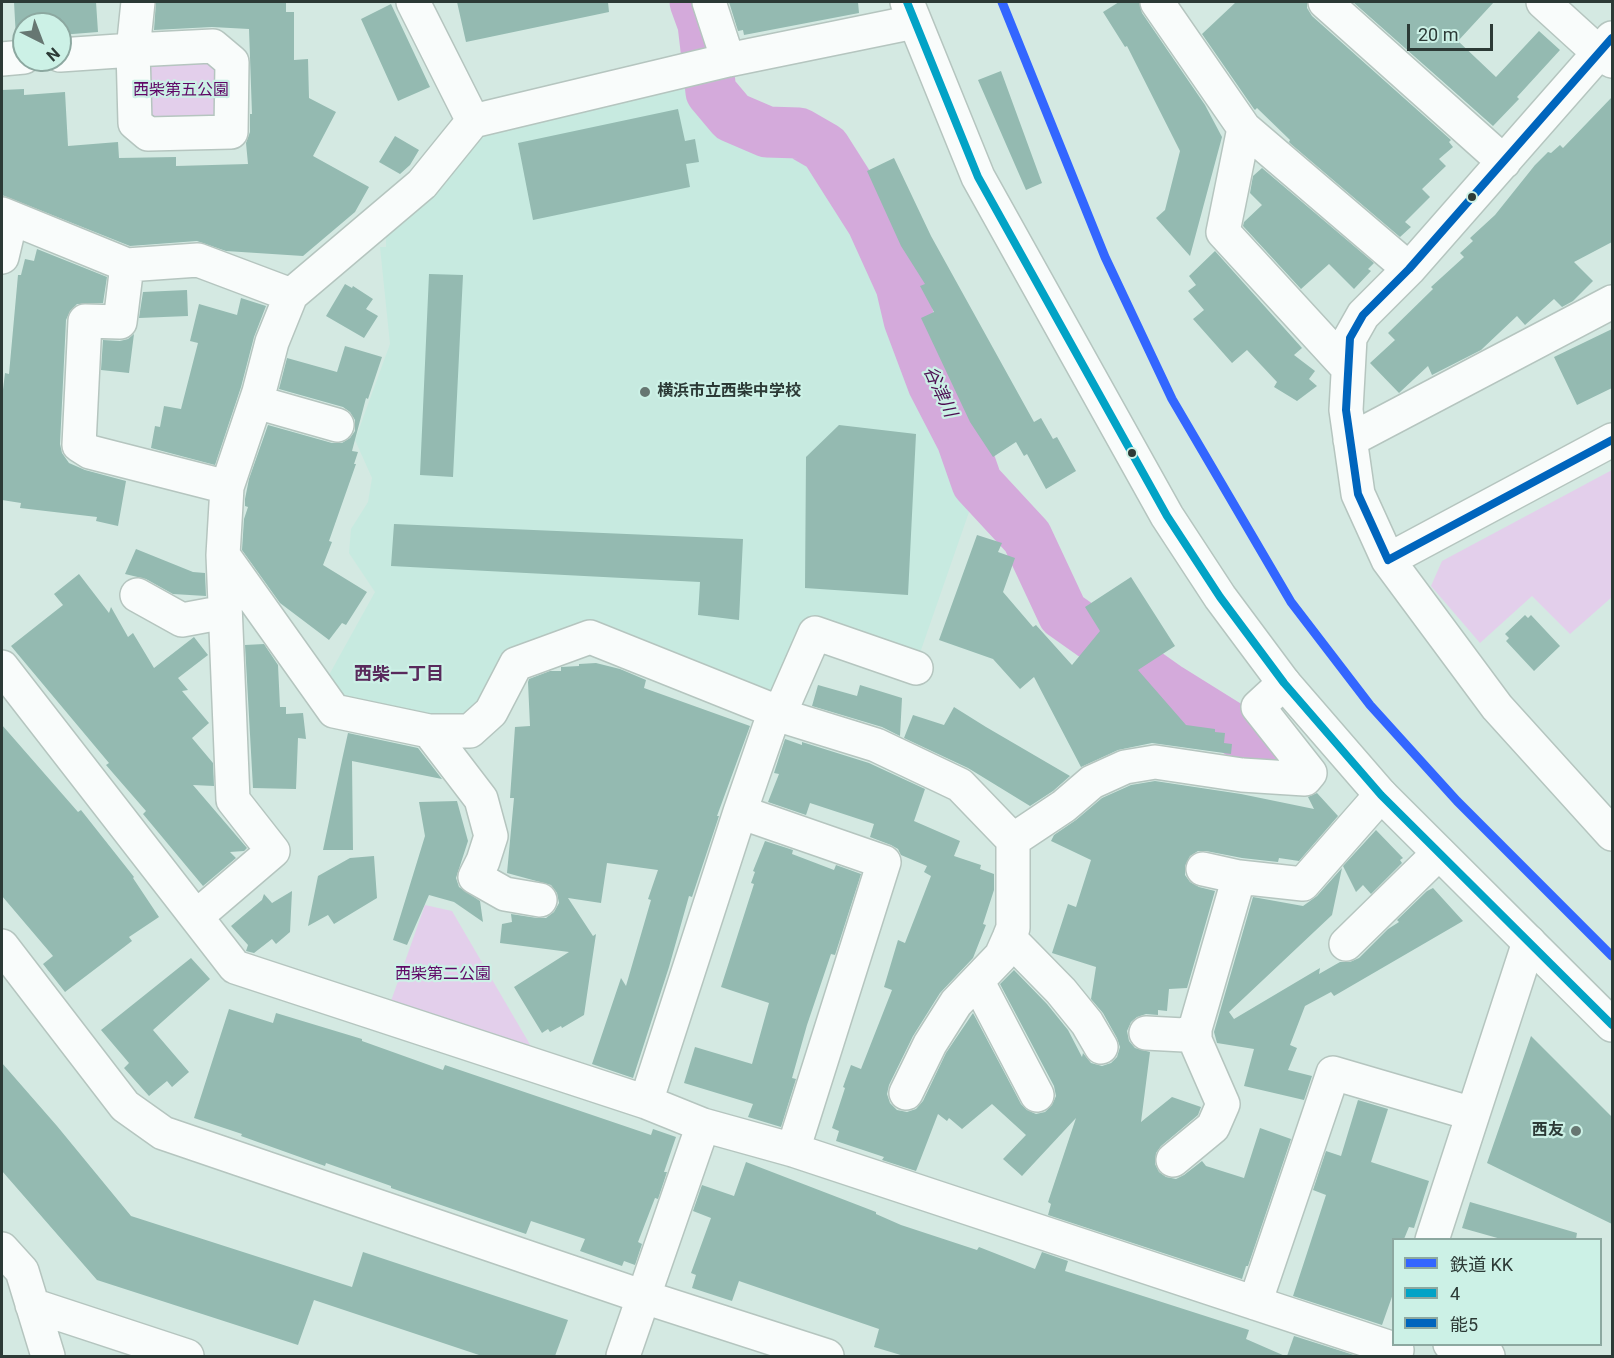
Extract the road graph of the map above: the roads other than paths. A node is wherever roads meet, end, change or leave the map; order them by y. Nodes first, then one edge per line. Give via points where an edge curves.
1 (138, 2) edge
2 (413, 2) edge
3 (708, 2) edge
4 (1157, 2) edge
5 (1324, 2) edge
6 (1543, 2) edge
7 (911, 12) edge
8 (1608, 51) edge
9 (72, 54) edge
10 (728, 60) junction
11 (473, 121) junction
12 (1244, 128) junction
13 (1504, 162) junction
14 (6, 216) edge
15 (2, 257) edge
16 (127, 265) junction
17 (1409, 269) junction
18 (291, 295) junction
19 (1612, 302) edge
20 (1347, 367) junction
21 (256, 402) junction
22 (324, 413) dead end
23 (1350, 440) junction
24 (1612, 440) edge
25 (227, 487) junction
26 (223, 555) junction
27 (1388, 560) junction
28 (137, 595) dead end
29 (225, 612) junction
30 (2, 666) edge
31 (916, 668) dead end
32 (1284, 683) junction
33 (777, 713) junction
34 (429, 731) junction
35 (1381, 795) junction
36 (740, 812) junction
37 (1612, 834) edge
38 (1013, 840) junction
39 (1439, 853) junction
40 (1203, 869) dead end
41 (1239, 877) junction
42 (540, 900) dead end
43 (197, 916) junction
44 (1009, 938) junction
45 (1529, 942) junction
46 (1346, 944) dead end
47 (2, 946) edge
48 (976, 984) junction
49 (1612, 1025) edge
50 (1195, 1029) junction
51 (1146, 1033) dead end
52 (1101, 1047) dead end
53 (906, 1093) dead end
54 (1037, 1095) dead end
55 (646, 1102) junction
56 (1473, 1114) junction
57 (703, 1125) junction
58 (793, 1150) junction
59 (1173, 1160) dead end
60 (1432, 1238) edge
61 (2, 1249) edge
62 (644, 1297) junction
63 (1255, 1303) junction
64 (32, 1305) junction
65 (1456, 1346) edge
66 (1396, 1350) edge
67 (48, 1356) edge
68 (187, 1356) edge
69 (623, 1356) edge
70 (827, 1356) edge
71 (1488, 1356) edge

1 - 9 main road via 133,50
2 - 11 main road
3 - 10 main road
4 - 12 main road
5 - 13 main road
6 - 8 main road
7 - 10 main road
7 - 32 main road via 978,177 1167,516 1220,597
8 - 13 main road
10 - 11 main road
11 - 18 main road via 422,184
12 - 17 main road
12 - 20 main road via 1223,232
13 - 17 main road
14 - 15 main road
14 - 16 main road
16 - 18 main road via 198,260
16 - 25 main road via 120,322 85,321 79,445 90,452
17 - 20 main road via 1363,315 1350,338
18 - 21 main road via 272,342
19 - 23 main road
20 - 23 main road
21 - 22 main road
21 - 25 main road
23 - 27 main road via 1358,494
24 - 27 main road
25 - 26 main road
26 - 29 main road
26 - 34 main road via 333,711
27 - 37 main road via 1497,707
28 - 29 main road via 182,620
29 - 43 main road via 232,800 273,851
30 - 43 main road
31 - 33 main road via 815,633
32 - 35 main road
32 - 38 main road via 1258,707 1310,773 1305,778 1242,775 1155,762 1125,767 1092,782
33 - 34 main road via 590,637 516,664 492,712 470,730
33 - 36 main road
33 - 38 main road via 876,745 960,785
34 - 42 main road via 481,799 491,836 475,877 505,894
35 - 39 main road
35 - 41 main road via 1303,884
36 - 55 main road
36 - 58 main road via 884,862
38 - 44 main road via 1013,928
39 - 45 main road
39 - 46 main road
40 - 41 main road
41 - 50 main road
43 - 55 main road via 235,967
44 - 48 main road via 1001,956
44 - 52 main road via 1060,991
45 - 49 main road
45 - 56 main road
47 - 62 main road via 125,1106 163,1134
48 - 53 main road via 956,1003
48 - 54 main road
50 - 51 main road via 1184,1035
50 - 59 main road via 1195,1040 1223,1104 1213,1127
55 - 57 main road
56 - 60 main road
56 - 63 main road via 1333,1073
57 - 58 main road
57 - 62 main road
58 - 63 main road
61 - 64 main road via 22,1271
62 - 69 main road
62 - 70 main road
63 - 66 main road
64 - 67 main road
64 - 68 main road
65 - 71 main road

